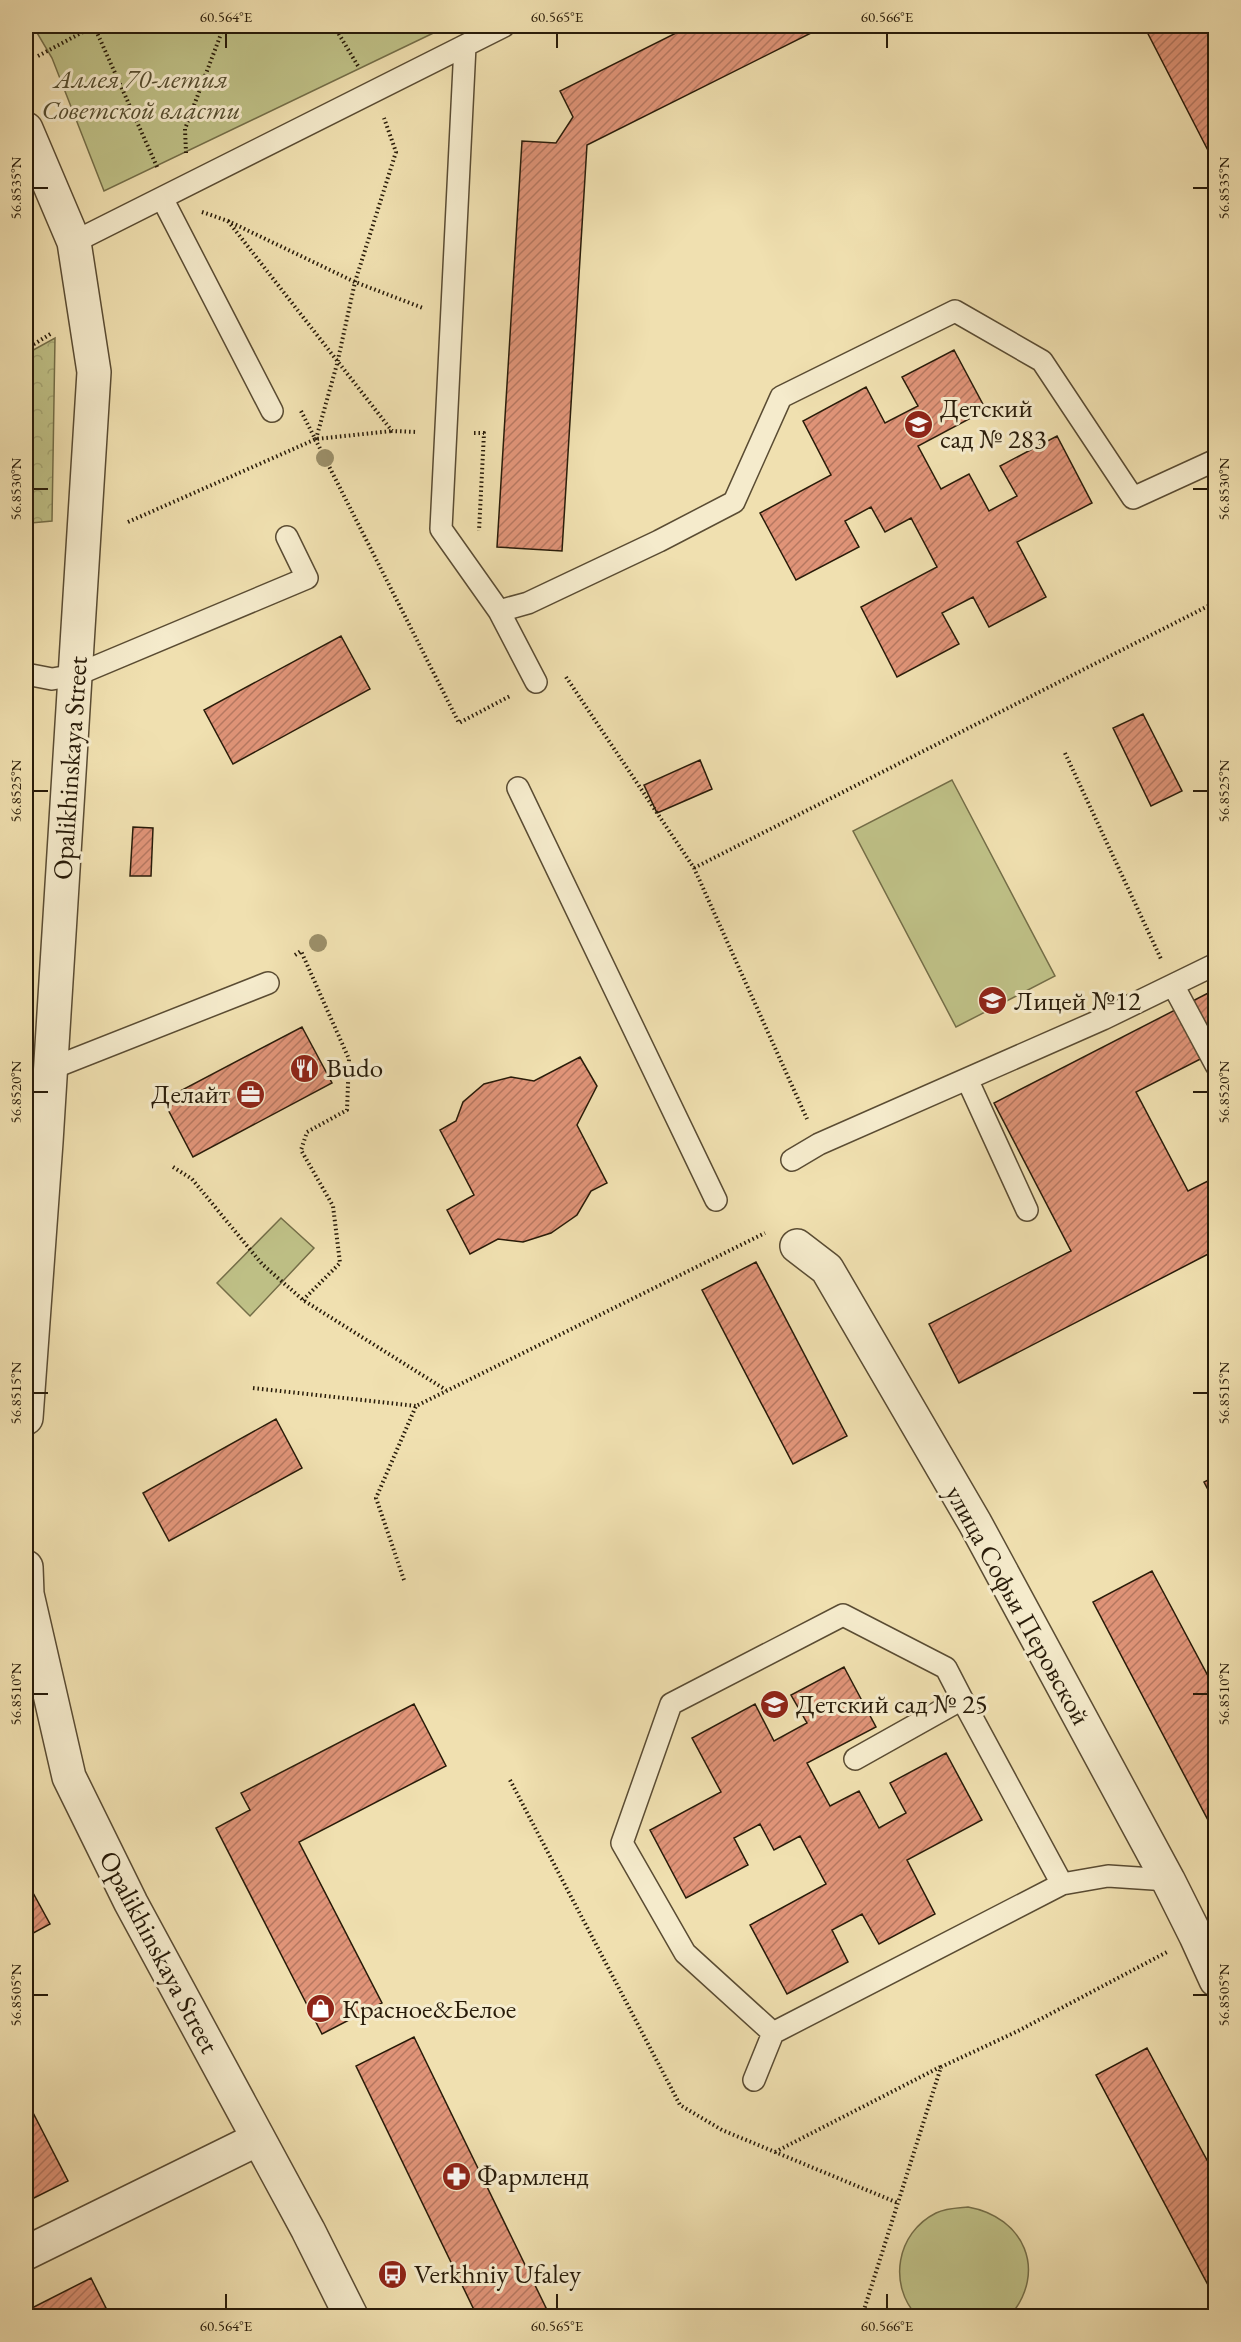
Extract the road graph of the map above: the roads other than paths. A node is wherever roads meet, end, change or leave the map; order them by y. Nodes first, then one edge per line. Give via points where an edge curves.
1 (504, 26) edge
2 (465, 45) junction
3 (26, 129) edge
4 (171, 194) junction
5 (74, 242) junction
6 (272, 411) dead end
7 (1215, 460) edge
8 (286, 537) dead end
9 (499, 611) junction
10 (26, 674) edge
11 (76, 675) junction
12 (536, 682) road end
13 (518, 788) dead end
14 (1215, 964) edge
15 (268, 983) dead end
16 (1173, 985) junction
17 (1215, 1065) edge
18 (50, 1069) junction
19 (967, 1078) junction
20 (36, 1142) edge
21 (792, 1160) dead end
22 (716, 1200) dead end
23 (1027, 1210) dead end
24 (785, 1237) road end
25 (26, 1418) edge
26 (26, 1567) edge
27 (962, 1699) junction
28 (855, 1759) dead end
29 (1168, 1880) junction
30 (1062, 1884) junction
31 (1215, 1980) edge
32 (773, 2033) junction
33 (754, 2080) dead end
34 (258, 2139) junction
35 (26, 2253) edge
36 (351, 2316) edge

1 - 2 lane
2 - 4 lane
2 - 9 lane via 441,529
3 - 5 street, Opalikhinskaya Street
4 - 5 lane
4 - 6 lane
5 - 11 street, Opalikhinskaya Street via 94,372
7 - 9 lane via 1133,498 1042,361 955,311 781,397 734,502 528,603
8 - 11 lane via 307,578
9 - 12 lane
10 - 11 lane via 52,679
11 - 18 street, Opalikhinskaya Street
13 - 22 lane
14 - 16 lane
15 - 18 lane
16 - 17 lane
16 - 19 lane
18 - 20 street, Opalikhinskaya Street
19 - 21 lane via 819,1144
19 - 23 lane
20 - 25 street, Opalikhinskaya Street
24 - 29 street, улица Софьи Перовской via 827,1269 833,1279 975,1523
26 - 34 street, Opalikhinskaya Street via 27,1594 69,1777 131,1903
27 - 28 lane
27 - 30 lane
27 - 32 lane via 946,1668 843,1615 671,1704 622,1843 685,1953
29 - 30 lane via 1108,1876
29 - 31 street, улица Софьи Перовской
30 - 32 lane
32 - 33 lane
34 - 35 street
34 - 36 street, Opalikhinskaya Street

